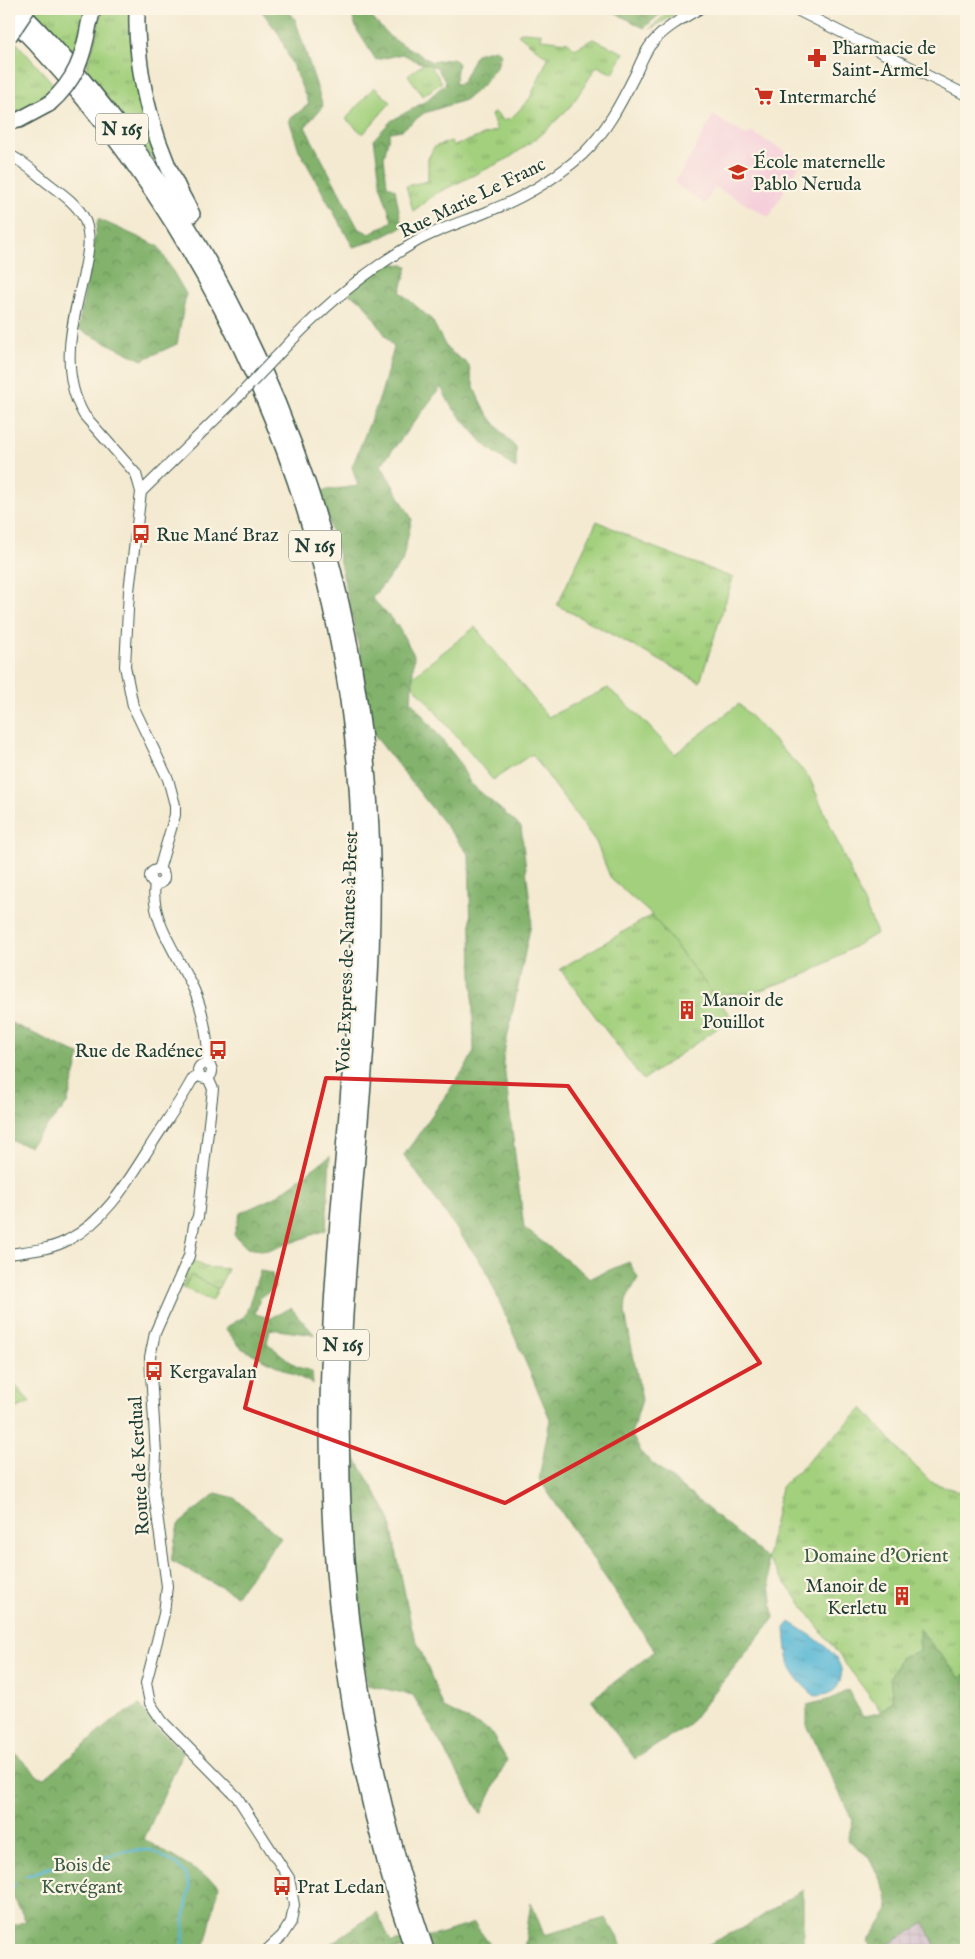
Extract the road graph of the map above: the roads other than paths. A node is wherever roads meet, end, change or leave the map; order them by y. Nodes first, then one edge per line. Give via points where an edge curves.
1 (27, 9) edge
2 (93, 9) edge
3 (137, 9) edge
4 (699, 9) edge
5 (795, 9) edge
6 (12, 16) edge
7 (9, 36) edge
8 (966, 95) edge
9 (9, 122) edge
10 (9, 155) edge
11 (209, 261) junction
12 (141, 492) junction
13 (203, 1077) junction
14 (9, 1254) edge
15 (267, 1950) edge
16 (413, 1950) edge
17 (426, 1950) edge

1 - 7 highway, bridge
2 - 9 highway, bridge via 82,58 66,86 49,104
3 - 11 highway via 138,53 153,126 174,179 204,235
4 - 12 street, Rue Marie Le Franc, bridge via 652,42 624,98 603,131 583,153 538,187 419,240 366,274 322,309
5 - 8 street
6 - 11 highway, Voie Express de Nantes à Brest / N 165 via 77,72 120,126
6 - 16 highway, Voie Express de Nantes à Brest / N 165 via 111,134 166,212 211,288 258,385 293,474 333,616 352,732 359,862 357,988 330,1353 328,1442 333,1564 355,1730 386,1865
10 - 12 street via 22,161 77,208 87,227 90,240 73,319 70,376 84,415 136,474
11 - 17 highway, Voie Express de Nantes à Brest / N 165 via 271,383 311,492 343,608 363,731 371,820 372,904 366,1032 343,1336 342,1501 351,1622 367,1728 389,1827
12 - 13 street via 129,591 125,666 133,706 168,779 175,805 159,870 164,879 155,884 154,906 194,990 206,1027 207,1064 198,1071
13 - 14 street via 192,1080 139,1163 96,1221 66,1242 46,1249
13 - 15 street, Route de Kerdual via 213,1089 198,1217 189,1256 155,1333 150,1357 156,1454 154,1493 167,1586 164,1614 146,1683 150,1703 162,1721 238,1797 289,1878 294,1905 291,1922

